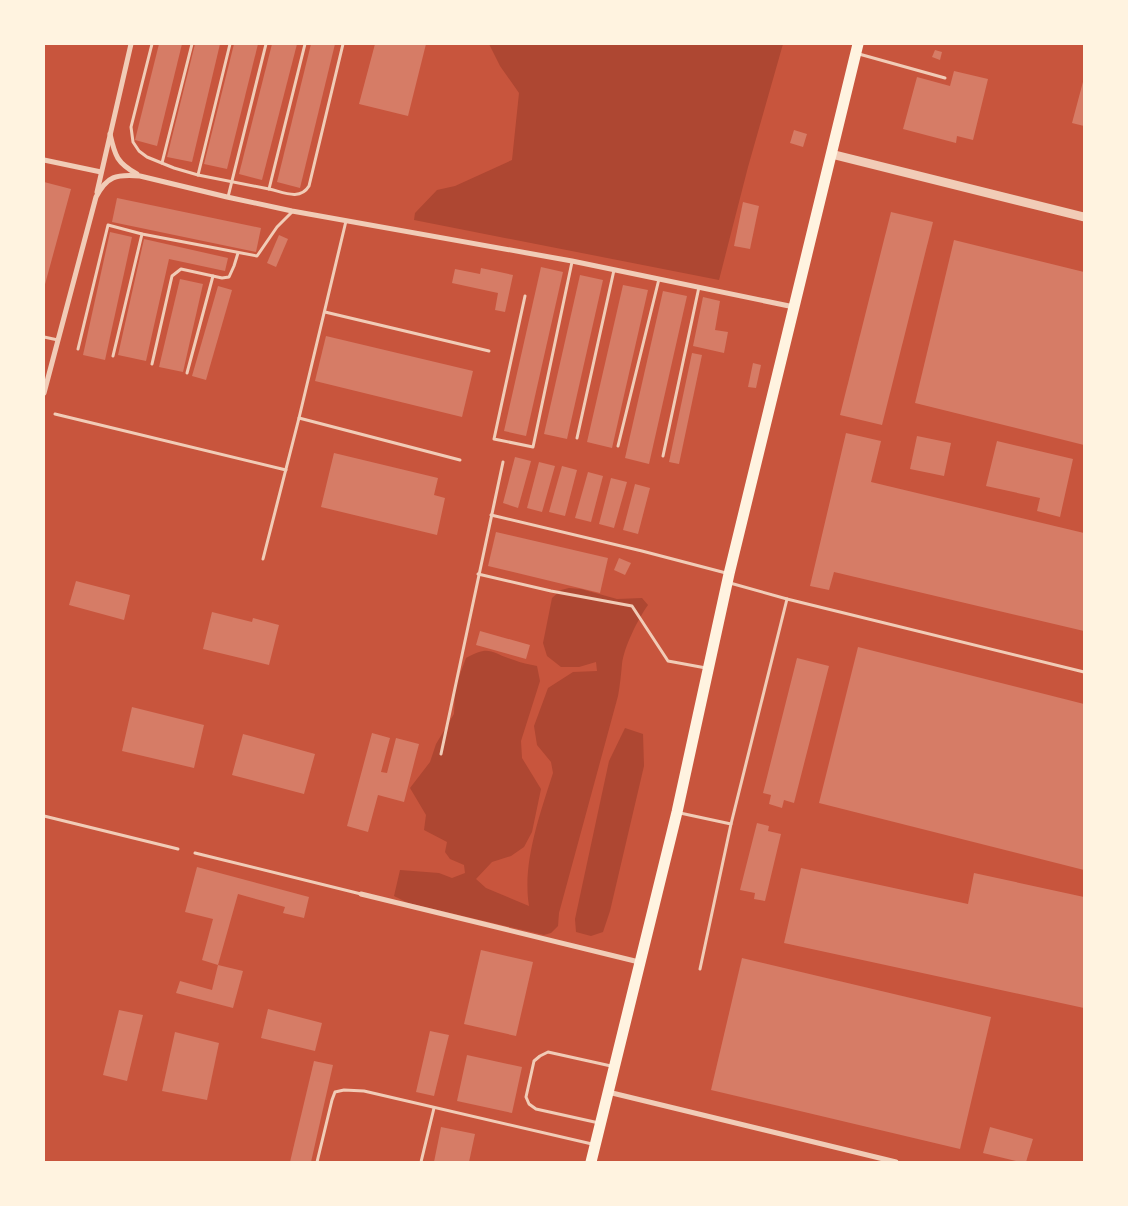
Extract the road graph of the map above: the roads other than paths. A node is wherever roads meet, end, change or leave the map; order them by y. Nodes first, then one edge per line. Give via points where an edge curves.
1 (131, 44) edge
2 (152, 44) edge
3 (192, 44) edge
4 (230, 44) edge
5 (266, 44) edge
6 (305, 44) edge
7 (343, 44) edge
8 (857, 48) edge
9 (946, 78) dead end
10 (109, 133) junction
11 (831, 154) junction
12 (44, 160) edge
13 (162, 163) junction
14 (101, 172) junction
15 (198, 175) junction
16 (140, 176) junction
17 (232, 181) junction
18 (269, 189) junction
19 (96, 197) junction
20 (227, 197) junction
21 (292, 211) junction
22 (1084, 217) edge
23 (346, 221) junction
24 (142, 234) junction
25 (238, 253) junction
26 (572, 261) junction
27 (614, 270) junction
28 (213, 276) junction
29 (658, 279) junction
30 (699, 287) junction
31 (525, 296) dead end
32 (794, 307) junction
33 (325, 312) junction
34 (44, 338) edge
35 (58, 340) junction
36 (78, 349) dead end
37 (489, 351) dead end
38 (113, 356) dead end
39 (152, 364) dead end
40 (187, 373) dead end
41 (44, 393) edge
42 (55, 414) dead end
43 (299, 418) junction
44 (577, 438) dead end
45 (618, 446) dead end
46 (662, 456) dead end
47 (460, 460) dead end
48 (503, 462) dead end
49 (286, 470) junction
50 (491, 515) junction
51 (263, 559) dead end
52 (478, 574) junction
53 (728, 578) junction
54 (787, 598) junction
55 (707, 669) junction
56 (1084, 672) edge
57 (440, 754) dead end
58 (677, 812) junction
59 (44, 816) edge
60 (731, 824) junction
61 (178, 849) dead end
62 (195, 853) dead end
63 (361, 894) joint
64 (639, 962) junction
65 (700, 969) dead end
66 (614, 1067) junction
67 (608, 1092) junction
68 (434, 1108) junction
69 (600, 1123) junction
70 (595, 1144) junction
71 (317, 1162) edge
72 (421, 1162) edge
73 (591, 1162) edge
74 (896, 1162) edge

1 - 10 street
2 - 13 lane via 130,127 139,151
3 - 13 lane
4 - 15 lane
5 - 17 lane
6 - 18 lane
7 - 18 lane via 309,186 297,195
8 - 9 lane
8 - 11 highway
10 - 14 street
10 - 16 street via 118,162
11 - 22 street
11 - 32 highway
12 - 14 street
13 - 15 lane
14 - 19 street
15 - 17 lane
16 - 19 street via 113,177 103,184
16 - 20 street
17 - 18 lane
17 - 20 lane
19 - 35 street
20 - 21 street
21 - 23 street
21 - 25 lane via 257,256
23 - 26 street
23 - 33 lane
24 - 25 lane
24 - 36 lane via 108,225
24 - 38 lane
25 - 28 lane via 229,277
26 - 27 street
26 - 31 lane via 533,447 494,439
27 - 29 street
27 - 44 lane
28 - 39 lane via 182,269 172,276
28 - 40 lane
29 - 30 street
29 - 45 lane
30 - 32 street
30 - 46 lane
32 - 53 highway
33 - 37 lane
33 - 43 lane
34 - 35 lane
35 - 41 street
42 - 49 lane
43 - 47 lane
43 - 49 lane
48 - 50 lane
49 - 51 lane
50 - 52 lane
50 - 53 lane via 642,551
52 - 55 lane via 632,606 668,661
52 - 57 lane
53 - 54 lane
53 - 55 highway
54 - 56 lane
54 - 60 lane
55 - 58 highway
58 - 60 lane
58 - 64 highway
59 - 61 lane
60 - 65 lane
62 - 63 lane
63 - 64 street
64 - 66 highway
66 - 67 highway
66 - 69 lane via 548,1052 534,1061 526,1097 529,1104 536,1109
67 - 69 highway
67 - 74 street
68 - 70 lane
68 - 71 lane via 364,1091 335,1092
68 - 72 lane
69 - 70 highway
70 - 73 highway

